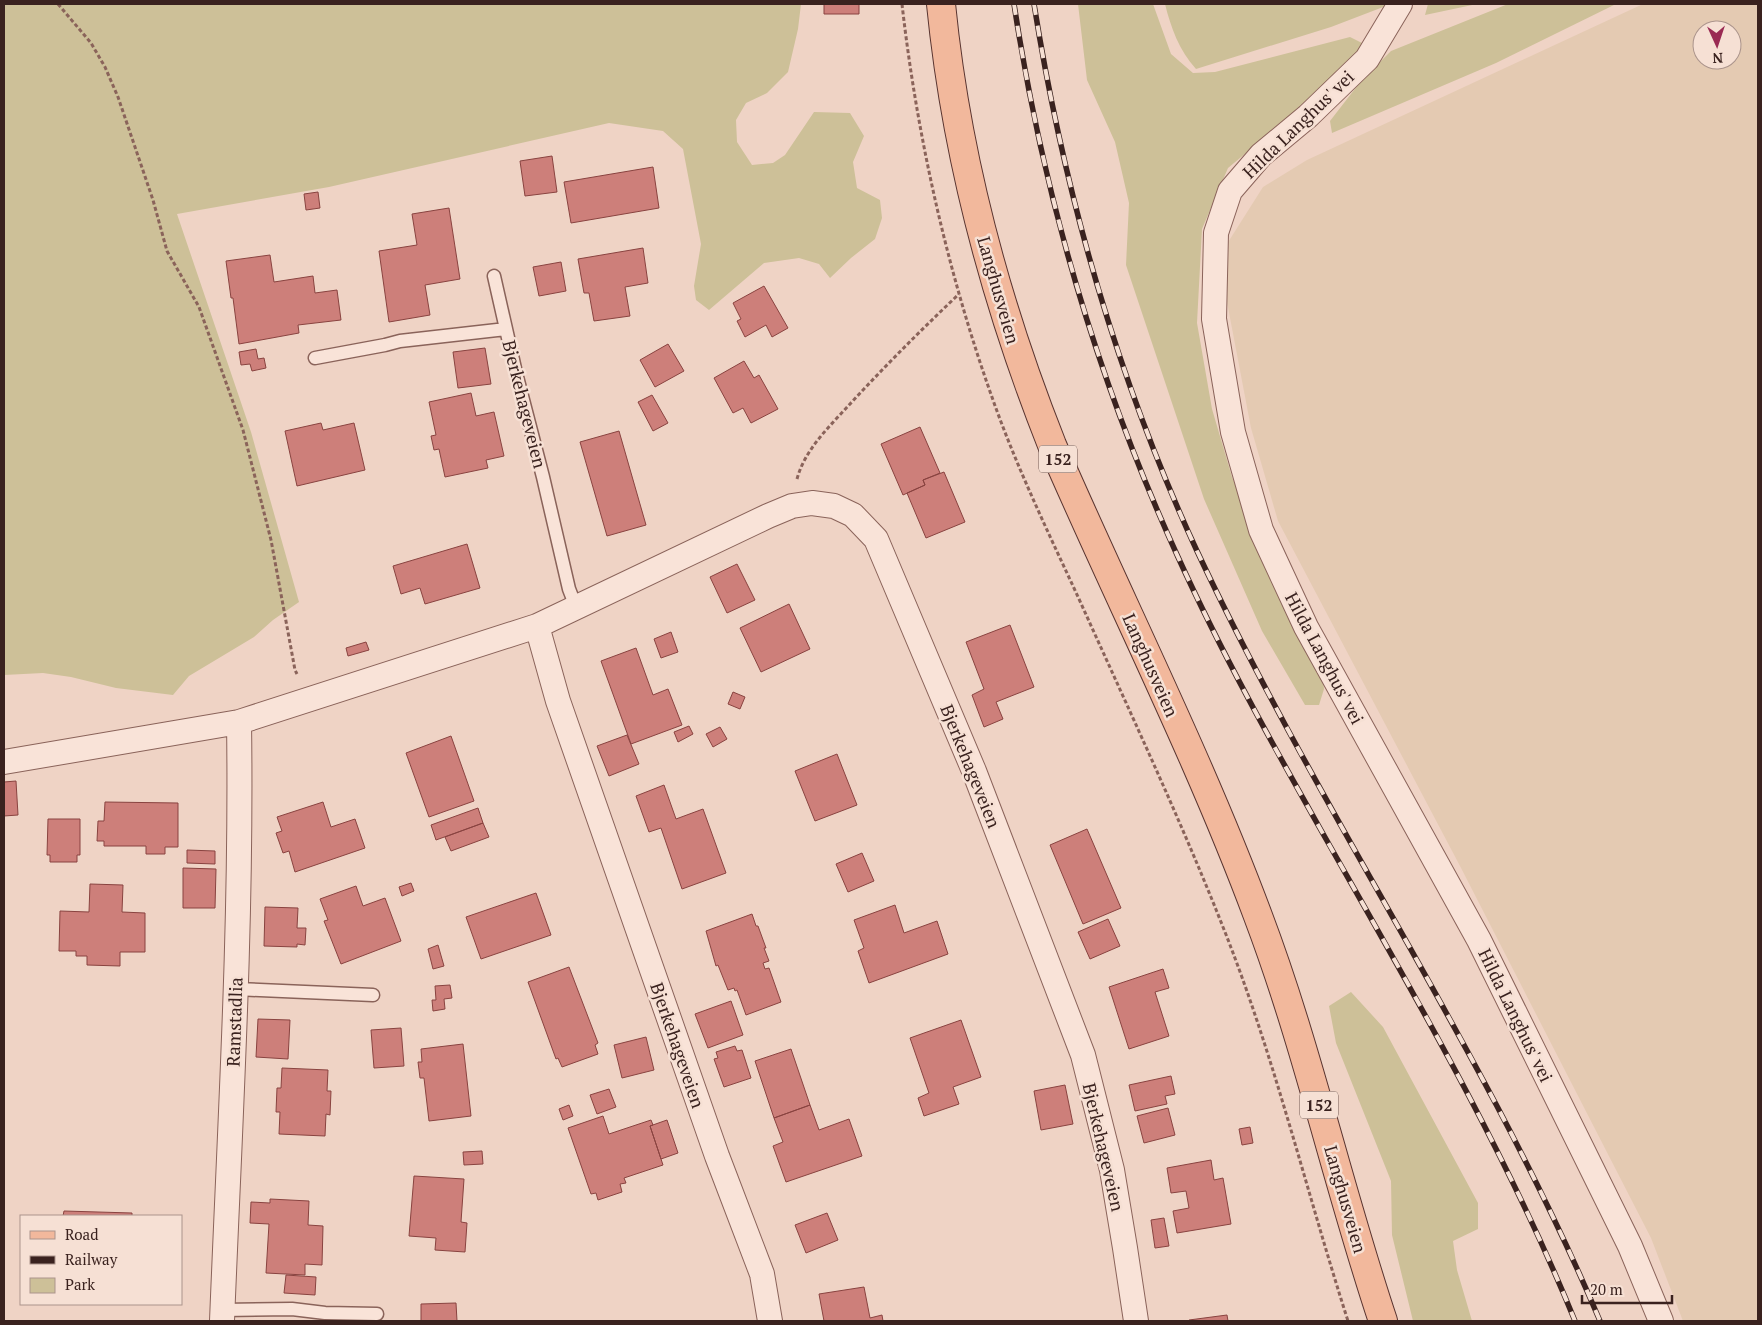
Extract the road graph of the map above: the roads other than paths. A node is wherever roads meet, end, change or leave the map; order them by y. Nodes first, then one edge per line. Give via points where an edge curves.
1 (942, 4) edge
2 (1400, 4) edge
3 (494, 276) dead end
4 (506, 329) junction
5 (315, 358) dead end
6 (576, 608) junction
7 (537, 626) junction
8 (239, 722) junction
9 (4, 762) edge
10 (236, 989) junction
11 (373, 995) dead end
12 (377, 1314) dead end
13 (222, 1316) edge
14 (770, 1321) edge
15 (1136, 1321) edge
16 (1383, 1321) edge
17 (1661, 1321) edge

1 - 16 main road, Langhusveien / 152 via 954,96 968,168 989,260 1008,324 1052,445 1206,789 1259,917
2 - 17 street, Hilda Langhus' vei via 1367,59 1308,116 1261,155 1230,191 1216,233 1214,319 1233,432 1261,530 1306,627 1479,940 1630,1246
3 - 4 lane
4 - 5 lane, Bjerkehageveien via 400,341
4 - 6 lane, Bjerkehageveien
6 - 7 street, Bjerkehageveien
6 - 15 street, Bjerkehageveien via 792,506 812,503 834,506 853,515 876,538 974,771 1083,1055 1112,1170
7 - 8 street, Bjerkehageveien
7 - 14 street, Bjerkehageveien via 558,701 717,1156 762,1274
8 - 9 street
8 - 10 street, Ramstadlia
10 - 11 lane
10 - 13 street, Ramstadlia
12 - 13 lane via 292,1310

